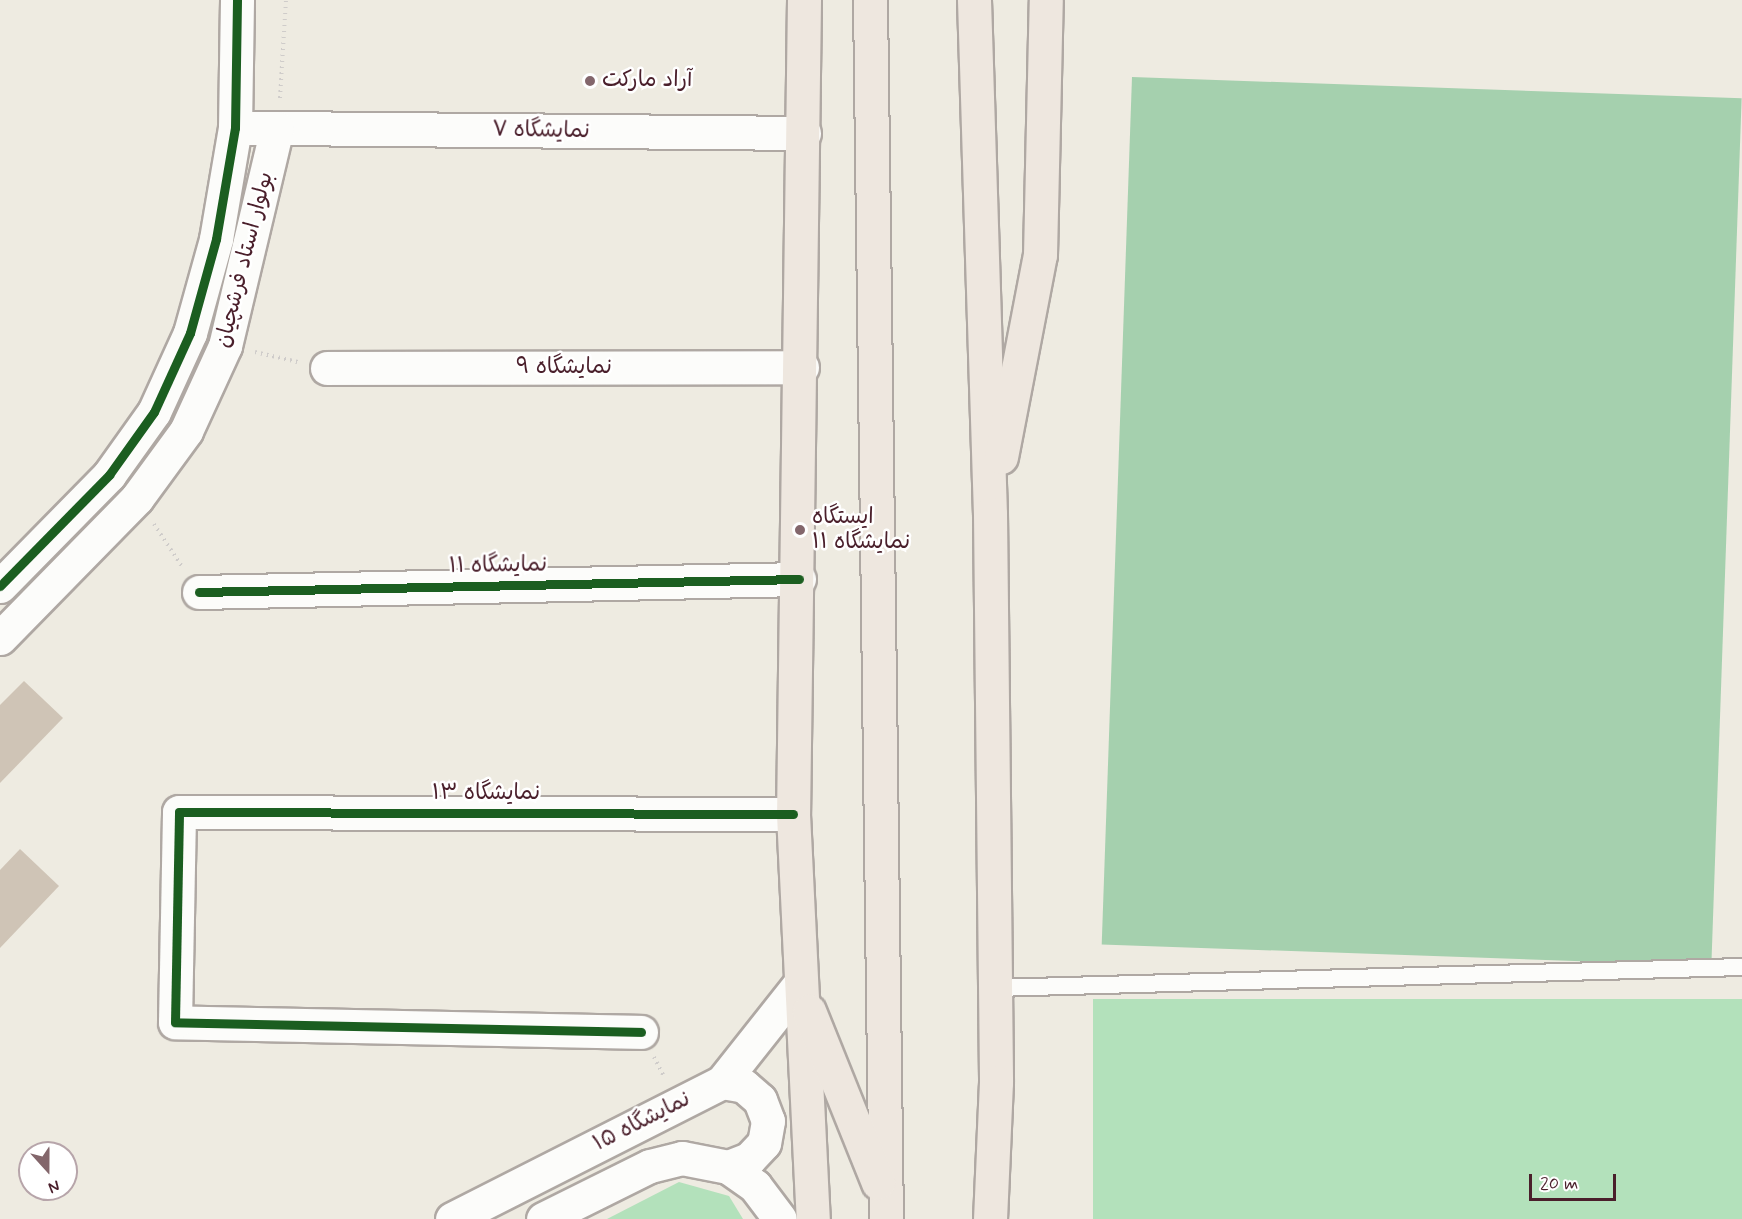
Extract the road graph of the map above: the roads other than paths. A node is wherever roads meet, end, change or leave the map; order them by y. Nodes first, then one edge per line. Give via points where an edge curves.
1 (237, 0) edge
2 (804, 0) edge
3 (870, 0) edge
4 (974, 0) edge
5 (1046, 0) edge
6 (235, 128) junction
7 (277, 128) junction
8 (804, 133) junction
9 (802, 367) junction
10 (327, 368) road end
11 (990, 514) junction
12 (799, 579) junction
13 (0, 586) edge
14 (199, 592) road end
15 (0, 638) edge
16 (793, 814) junction
17 (1742, 967) edge
18 (799, 985) junction
19 (995, 988) junction
20 (640, 1032) road end
21 (722, 1082) junction
22 (996, 1082) junction
23 (728, 1167) junction
24 (886, 1210) edge
25 (453, 1219) edge
26 (543, 1219) edge
27 (780, 1219) edge
28 (813, 1219) edge
29 (990, 1219) edge
30 (1012, 1219) edge

1 - 6 street, بولوار استاد فرشچیان
2 - 8 highway
3 - 24 highway
4 - 11 highway
5 - 11 highway via 1041,255
6 - 7 street, نمایشگاه ۷
6 - 13 street, بولوار استاد فرشچیان via 216,239 190,333 154,412 109,475
7 - 8 street, نمایشگاه ۷
7 - 15 street, بولوار استاد فرشچیان via 225,346 186,431 137,498
8 - 9 highway
9 - 10 street, نمایشگاه ۹
9 - 12 highway
11 - 19 highway
12 - 14 street, نمایشگاه ۱۱
12 - 16 highway
16 - 18 highway
16 - 20 street, نمایشگاه ۱۳ via 179,812 175,1022
17 - 19 lane
18 - 21 street, نمایشگاه ۱۵
18 - 24 highway
18 - 28 highway
19 - 22 highway
21 - 23 street via 744,1086 760,1100 768,1121 764,1143 749,1160
21 - 25 street, نمایشگاه ۱۵
22 - 29 highway
22 - 30 highway
23 - 26 street, نمایشگاه ۱۵ via 682,1158 650,1166
23 - 27 street, نمایشگاه ۱۵ via 755,1186

